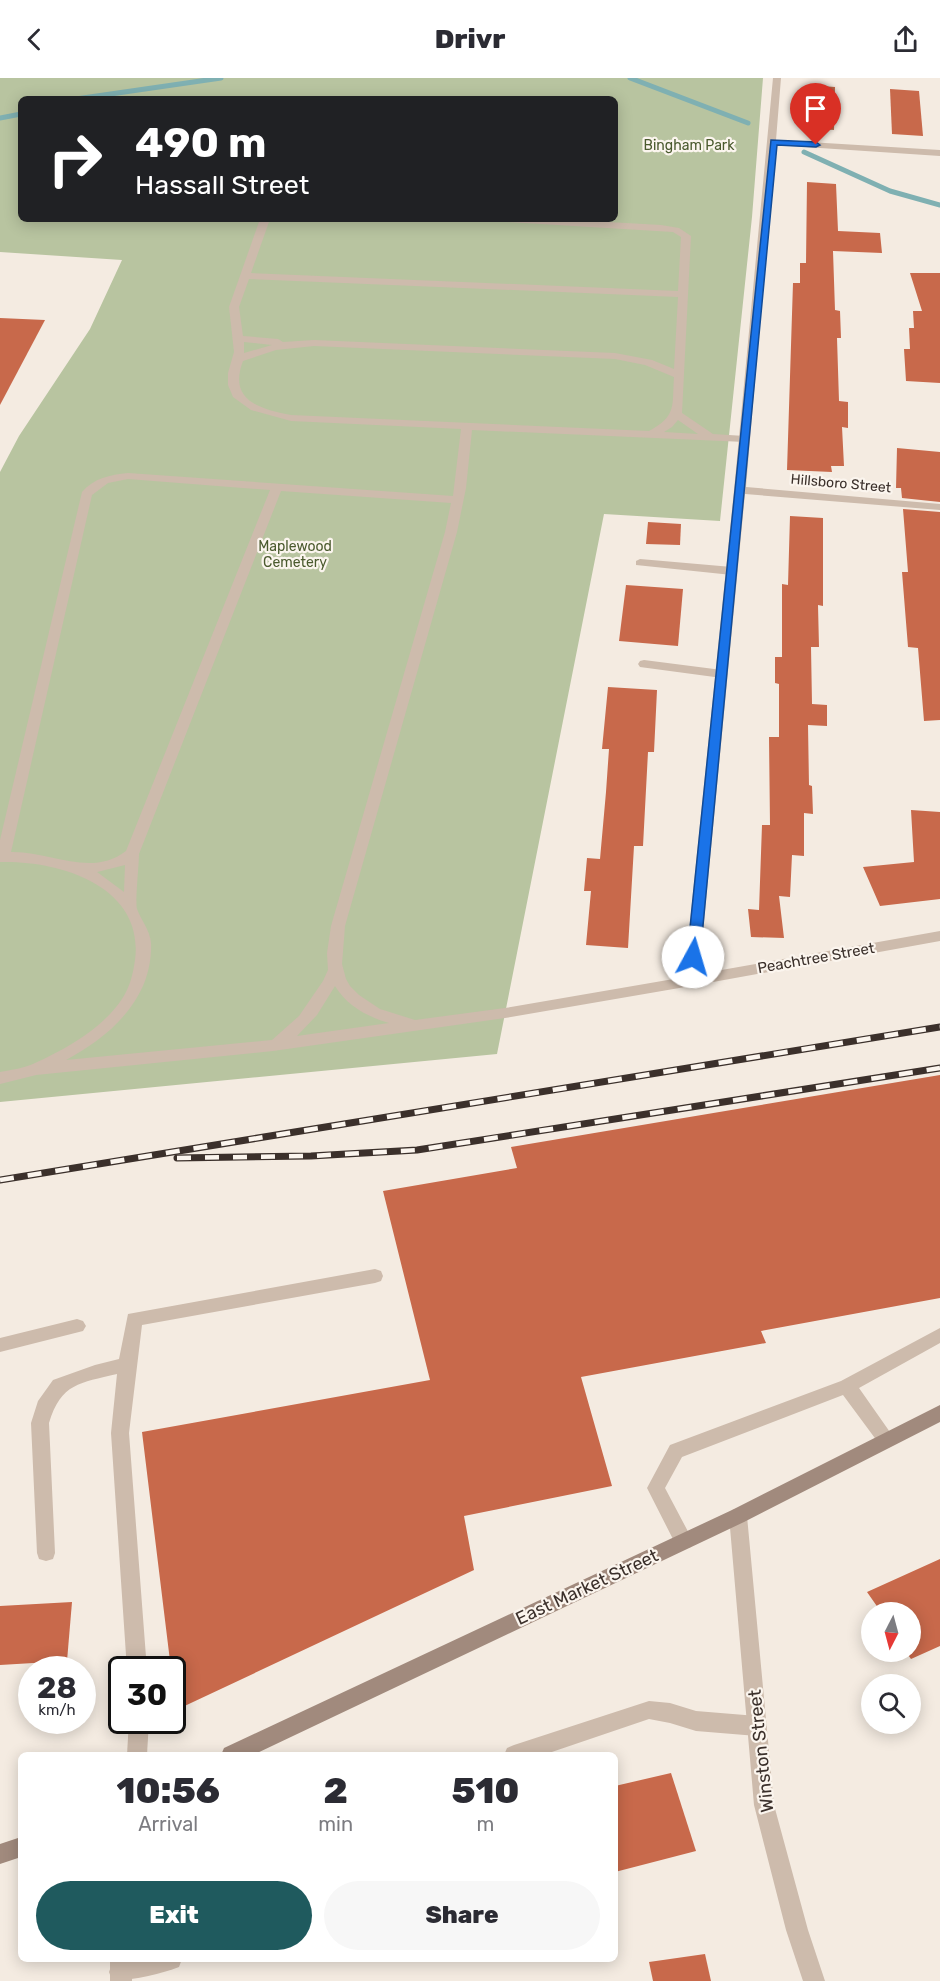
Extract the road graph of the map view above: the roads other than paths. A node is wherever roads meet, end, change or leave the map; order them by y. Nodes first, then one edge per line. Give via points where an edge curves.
1 (777, 78) edge
2 (773, 142) junction
3 (940, 153) edge
4 (264, 222) edge
5 (559, 222) edge
6 (244, 276) junction
7 (684, 294) junction
8 (239, 339) junction
9 (292, 343) junction
10 (239, 359) junction
11 (679, 375) junction
12 (677, 414) junction
13 (467, 426) junction
14 (650, 435) junction
15 (714, 438) junction
16 (745, 439) junction
17 (277, 487) junction
18 (740, 490) junction
19 (458, 500) junction
20 (940, 507) edge
21 (640, 563) dead end
22 (732, 571) junction
23 (644, 664) dead end
24 (722, 674) junction
25 (132, 854) junction
26 (2, 857) edge
27 (76, 869) junction
28 (130, 906) junction
29 (940, 936) edge
30 (335, 971) junction
31 (691, 981) junction
32 (421, 1024) junction
33 (273, 1045) junction
34 (36, 1069) junction
35 (0, 1078) edge
36 (375, 1276) dead end
37 (77, 1326) dead end
38 (936, 1336) edge
39 (0, 1345) edge
40 (127, 1365) junction
41 (847, 1386) junction
42 (940, 1413) edge
43 (886, 1440) junction
44 (738, 1516) junction
45 (684, 1541) junction
46 (46, 1553) dead end
47 (136, 1656) edge
48 (757, 1726) junction
49 (139, 1734) edge
50 (137, 1752) edge
51 (237, 1752) edge
52 (523, 1752) edge
53 (18, 1847) edge
54 (0, 1854) edge
55 (158, 1962) edge
56 (121, 1971) edge
57 (813, 1981) edge

1 - 2 street
2 - 3 street
2 - 16 street
4 - 6 street
5 - 7 street via 682,232 688,241
6 - 7 street
6 - 8 street via 233,317
7 - 11 street
8 - 9 street
8 - 10 street
9 - 10 street
9 - 11 street via 615,356 648,362
10 - 13 street via 232,374 237,395 251,407 271,415
11 - 12 street
12 - 14 street via 668,425
12 - 15 street
13 - 14 street
13 - 19 street
14 - 15 street
15 - 16 street
16 - 18 street
17 - 19 street
17 - 25 street
17 - 26 street via 128,476 91,486
18 - 20 street, Hillsboro Street
18 - 22 street
19 - 30 street via 338,926
21 - 22 street
22 - 24 street
23 - 24 street
24 - 31 street
25 - 27 street via 112,866
25 - 28 street
26 - 27 street via 62,862
27 - 28 street via 102,880
28 - 34 street via 144,939 141,975 121,1012 85,1044
29 - 31 street, Peachtree Street
30 - 32 street via 349,994 366,1007 400,1022
30 - 33 street via 323,996 299,1027
31 - 32 street, Peachtree Street
32 - 33 street, Peachtree Street
33 - 34 street, Peachtree Street
34 - 35 street
36 - 40 street via 134,1319
37 - 39 street
38 - 41 street
40 - 46 street via 59,1385 47,1401 40,1423
40 - 47 street via 120,1433
41 - 43 street
41 - 45 street via 676,1451 656,1488
42 - 43 main road, East Market Street
43 - 44 main road, East Market Street
44 - 45 main road, East Market Street
44 - 48 street, Winston Street
45 - 51 main road, East Market Street
48 - 52 street via 696,1721 649,1710
48 - 57 street, Winston Street via 764,1804
49 - 50 street
53 - 54 main road
55 - 56 street

